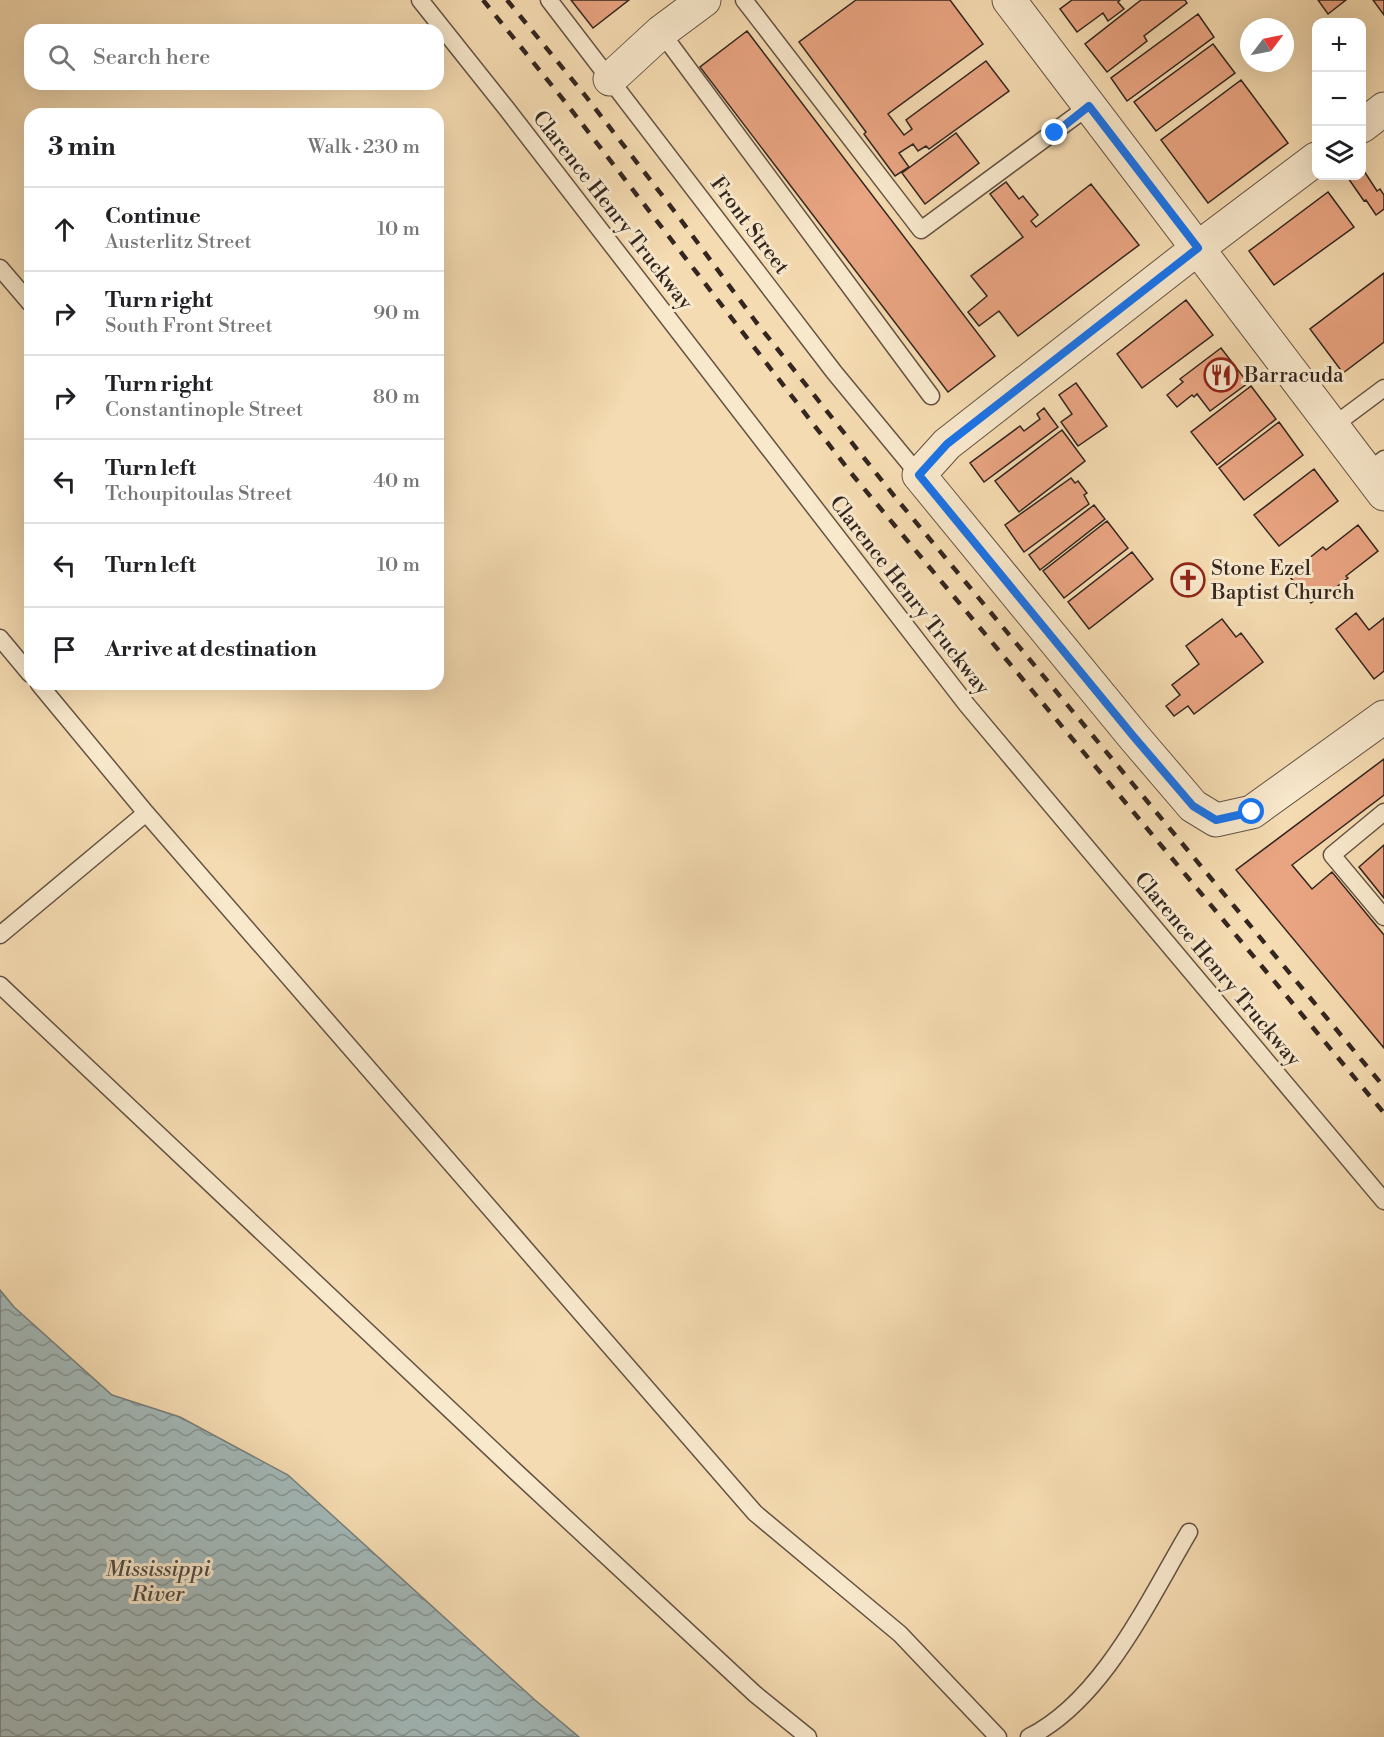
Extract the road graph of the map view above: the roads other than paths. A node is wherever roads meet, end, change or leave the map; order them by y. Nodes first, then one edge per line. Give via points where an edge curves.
1 (420, 0) edge
2 (549, 0) edge
3 (704, 0) edge
4 (744, 0) edge
5 (1009, 0) edge
6 (439, 24) edge
7 (444, 30) edge
8 (661, 32) junction
9 (610, 79) junction
10 (1089, 106) junction
11 (1384, 109) edge
12 (1366, 123) edge
13 (1312, 163) edge
14 (1198, 248) junction
15 (0, 268) edge
16 (24, 296) edge
17 (1384, 388) edge
18 (931, 396) dead end
19 (1333, 426) junction
20 (919, 475) junction
21 (1378, 475) edge
22 (0, 638) edge
23 (24, 667) edge
24 (44, 690) edge
25 (1384, 717) edge
26 (1384, 812) edge
27 (147, 813) junction
28 (1384, 917) edge
29 (0, 935) edge
30 (0, 985) edge
31 (1384, 1201) edge
32 (1189, 1532) dead end
33 (808, 1737) edge
34 (999, 1737) edge
35 (1029, 1737) edge

1 - 6 lane, Clarence Henry Truckway
2 - 9 lane, Front Street
3 - 8 street
4 - 10 lane via 921,230
5 - 10 street
7 - 31 lane, Clarence Henry Truckway via 967,705
8 - 9 street
8 - 18 lane
9 - 20 lane, Front Street via 834,372
10 - 14 street
11 - 12 street
13 - 14 street
14 - 19 street
14 - 20 street via 947,444
15 - 16 lane
17 - 19 lane
19 - 21 street
20 - 25 street via 1193,806 1216,820 1252,812
22 - 23 lane
24 - 27 lane
26 - 28 lane via 1332,855
27 - 29 lane
27 - 34 lane via 755,1513 900,1634
30 - 33 lane via 515,1471 755,1694
32 - 35 lane via 1124,1643 1083,1697 1048,1727

